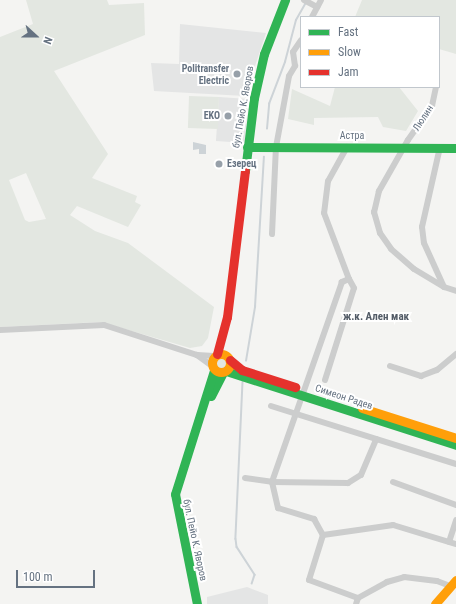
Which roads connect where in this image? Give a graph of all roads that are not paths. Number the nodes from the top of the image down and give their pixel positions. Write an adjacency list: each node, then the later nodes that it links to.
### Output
1 (285, 0): 8 (street, бул. Пейо К. Яворов)
2 (304, 0): 4 (street)
3 (321, 0): 4 (street)
4 (314, 6): 5 (street)
5 (312, 16)
6 (300, 42): 9 (street)
7 (436, 88): 11 (street, Люлин)
8 (247, 147): 9 (street, Астра); 18 (street, бул. Пейо К. Яворов)
9 (276, 147): 10 (street, Астра); 14 (street)
10 (347, 147): 11 (street, Астра); 15 (street)
11 (406, 147): 12 (street, Астра); 16 (street, Люлин)
12 (440, 147): 13 (street, Астра); 16 (street)
13 (456, 148)
14 (272, 234)
15 (349, 279): 24 (street); 25 (street)
16 (444, 287): 17 (street, Люлин)
17 (456, 291)
18 (227, 317): 21 (street, бул. Пейо К. Яворов); 22 (street, бул. Пейо К. Яворов)
19 (0, 330): 22 (street)
20 (456, 354): 23 (street)
21 (229, 359): 22 (street); 22 (street, Симеон Радев); 25 (street, Симеон Радев)
22 (218, 365): 25 (street, Симеон Радев); 42 (street, бул. Пейо К. Яворов)
23 (390, 366)
24 (325, 380)
25 (303, 392): 27 (street); 28 (street, Симеон Радев); 30 (street, Симеон Радев)
26 (271, 406): 27 (street)
27 (296, 414): 29 (street); 33 (street)
28 (456, 438)
29 (376, 439): 31 (street); 33 (street)
30 (456, 445)
31 (456, 464)
32 (245, 478): 33 (street)
33 (272, 482): 37 (street)
34 (393, 482): 35 (street)
35 (456, 505)
36 (456, 520): 38 (street)
37 (323, 535): 38 (street); 41 (street)
38 (449, 542): 39 (street)
39 (456, 544)
40 (453, 583): 41 (street); 43 (street)
41 (357, 601)
42 (197, 604)
43 (435, 604)

